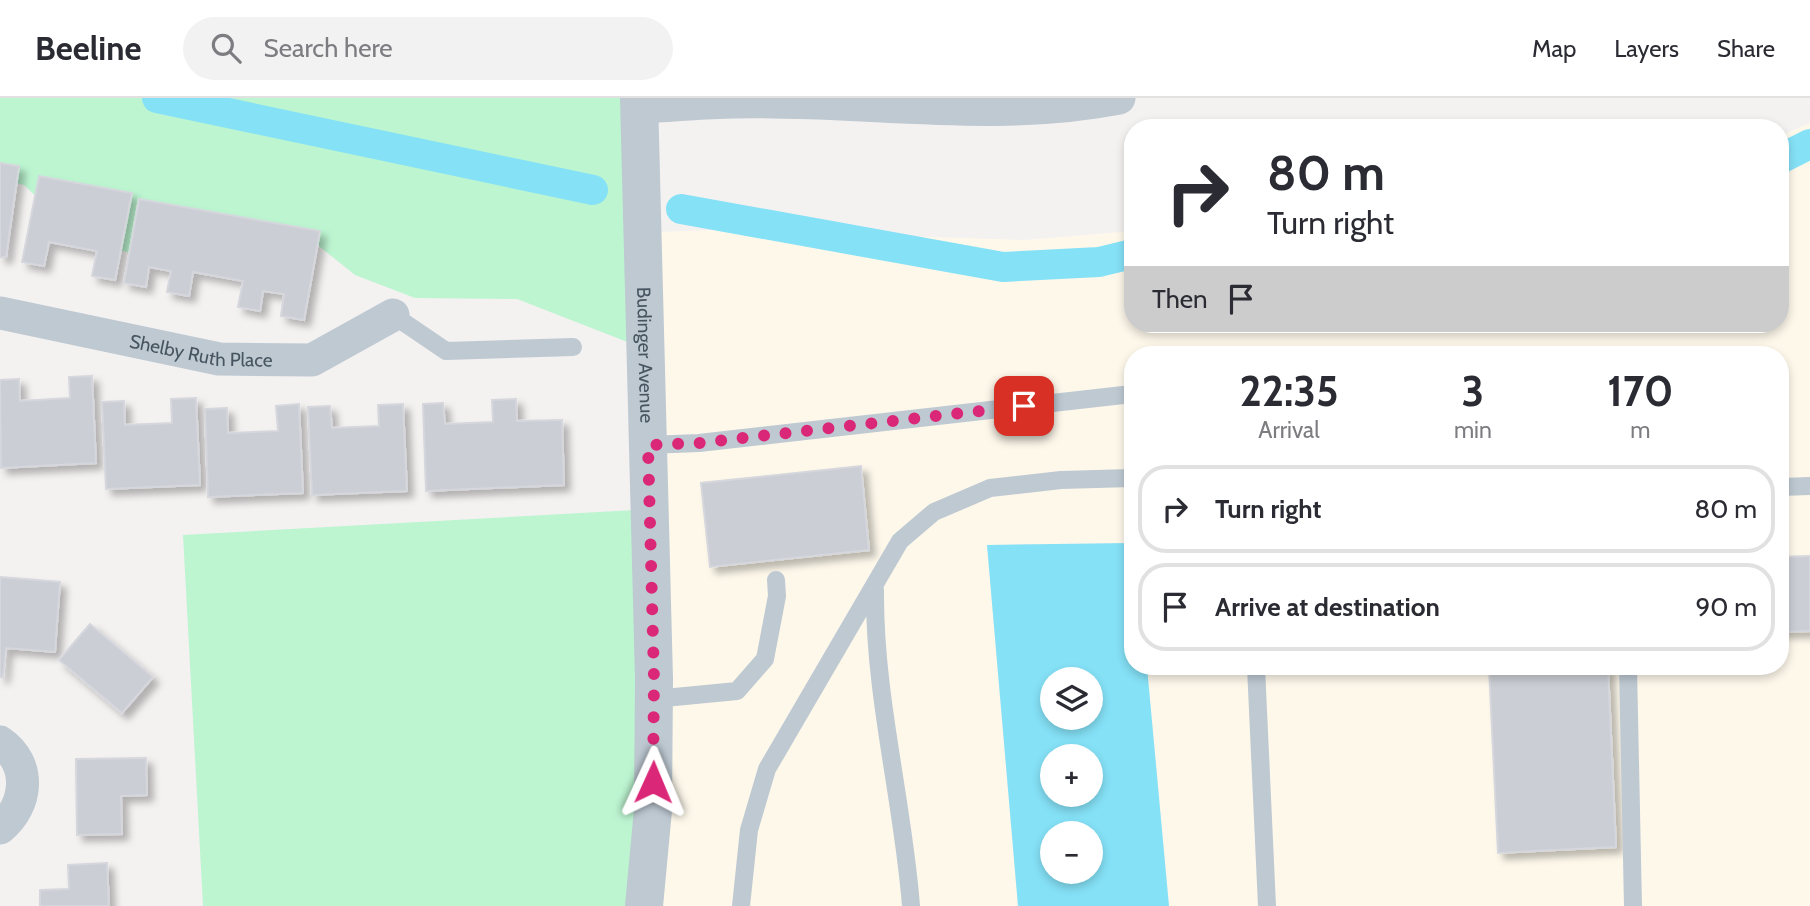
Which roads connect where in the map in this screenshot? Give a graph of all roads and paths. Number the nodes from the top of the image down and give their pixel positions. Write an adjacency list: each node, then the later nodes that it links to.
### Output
1 (1119, 98): 3 (street)
2 (639, 103): 3 (street); 8 (street, Budinger Avenue)
3 (994, 104)
4 (0, 313): 5 (street, Shelby Ruth Place)
5 (393, 315): 6 (lane)
6 (573, 347)
7 (1124, 395): 8 (lane)
8 (648, 445): 16 (street, Budinger Avenue)
9 (1124, 478): 13 (lane)
10 (1810, 486): 11 (lane)
11 (1789, 487)
12 (776, 580): 16 (lane)
13 (875, 586): 20 (lane); 21 (lane)
14 (1256, 675): 22 (lane)
15 (1628, 675): 23 (lane)
16 (654, 699): 19 (street, Budinger Avenue)
17 (0, 742): 18 (street)
18 (0, 828)
19 (644, 906)
20 (741, 906)
21 (911, 906)
22 (1267, 906)
23 (1633, 906)

